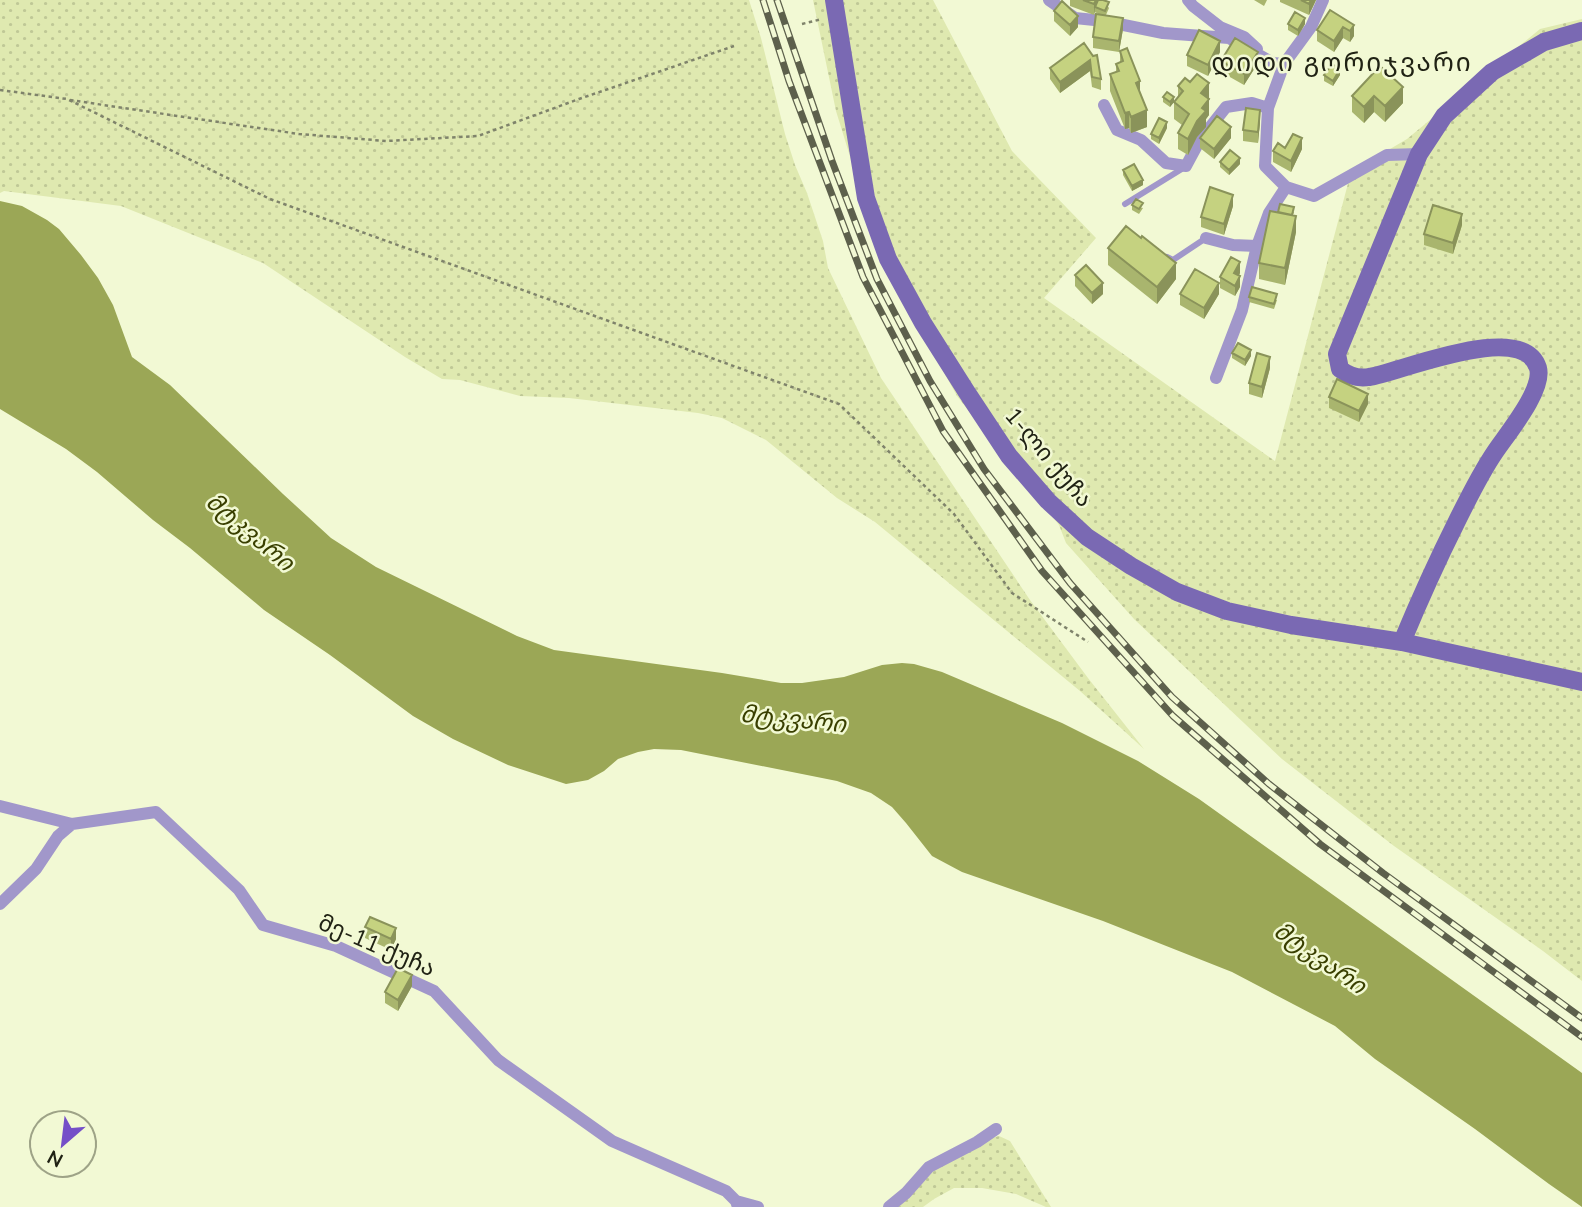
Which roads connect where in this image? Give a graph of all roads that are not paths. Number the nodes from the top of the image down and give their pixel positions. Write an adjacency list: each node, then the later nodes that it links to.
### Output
1 (834, 0): 17 (main road, 1-ლი ქუჩა)
2 (1049, 0): 6 (street)
3 (1188, 0): 6 (street)
4 (1323, 0): 6 (street)
5 (1582, 32): 9 (main road)
6 (1279, 63): 8 (street)
7 (1104, 105): 10 (street)
8 (1268, 108): 10 (street); 11 (street)
9 (1419, 154): 11 (street); 17 (main road)
10 (1186, 166): 12 (lane)
11 (1286, 187): 14 (street)
12 (1125, 204)
13 (1206, 237): 14 (street); 15 (lane)
14 (1257, 246): 16 (street)
15 (1162, 254)
16 (1216, 378)
17 (1402, 642): 18 (main road, 1-ლი ქუჩა)
18 (1582, 682)
19 (0, 807): 20 (street, მე-11 ქუჩა)
20 (72, 824): 21 (street); 23 (street, მე-11 ქუჩა)
21 (0, 904)
22 (996, 1129): 25 (street)
23 (737, 1204): 24 (street)
24 (758, 1207)
25 (889, 1207)

